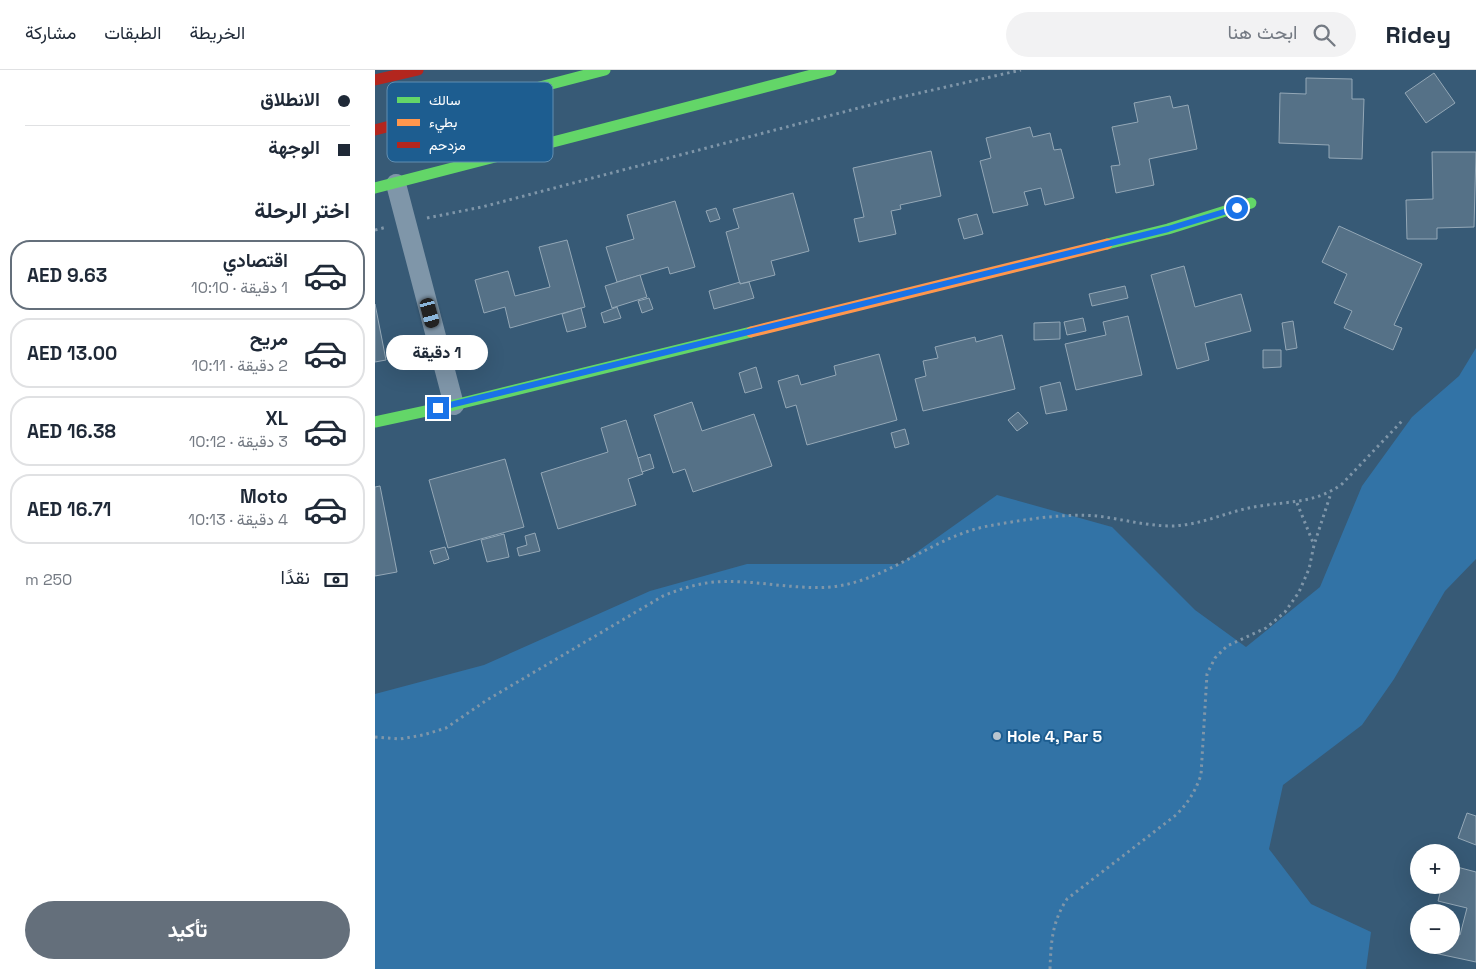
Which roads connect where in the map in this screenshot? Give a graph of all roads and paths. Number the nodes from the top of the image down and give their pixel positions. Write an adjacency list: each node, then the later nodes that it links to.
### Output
1 (418, 70): 5 (street)
2 (605, 70): 6 (street)
3 (831, 70): 7 (street)
4 (1021, 70): 12 (path)
5 (375, 80)
6 (553, 84)
7 (553, 143)
8 (480, 162): 9 (street)
9 (396, 184): 10 (street); 12 (street)
10 (375, 188)
11 (1251, 203): 14 (street)
12 (406, 222): 13 (path); 14 (street)
13 (375, 230)
14 (454, 404): 16 (street)
15 (1402, 421): 17 (path)
16 (375, 422)
17 (1331, 492): 18 (path); 19 (path)
18 (1297, 503): 19 (path); 20 (path)
19 (1314, 546): 21 (path)
20 (375, 737)
21 (1050, 969)

